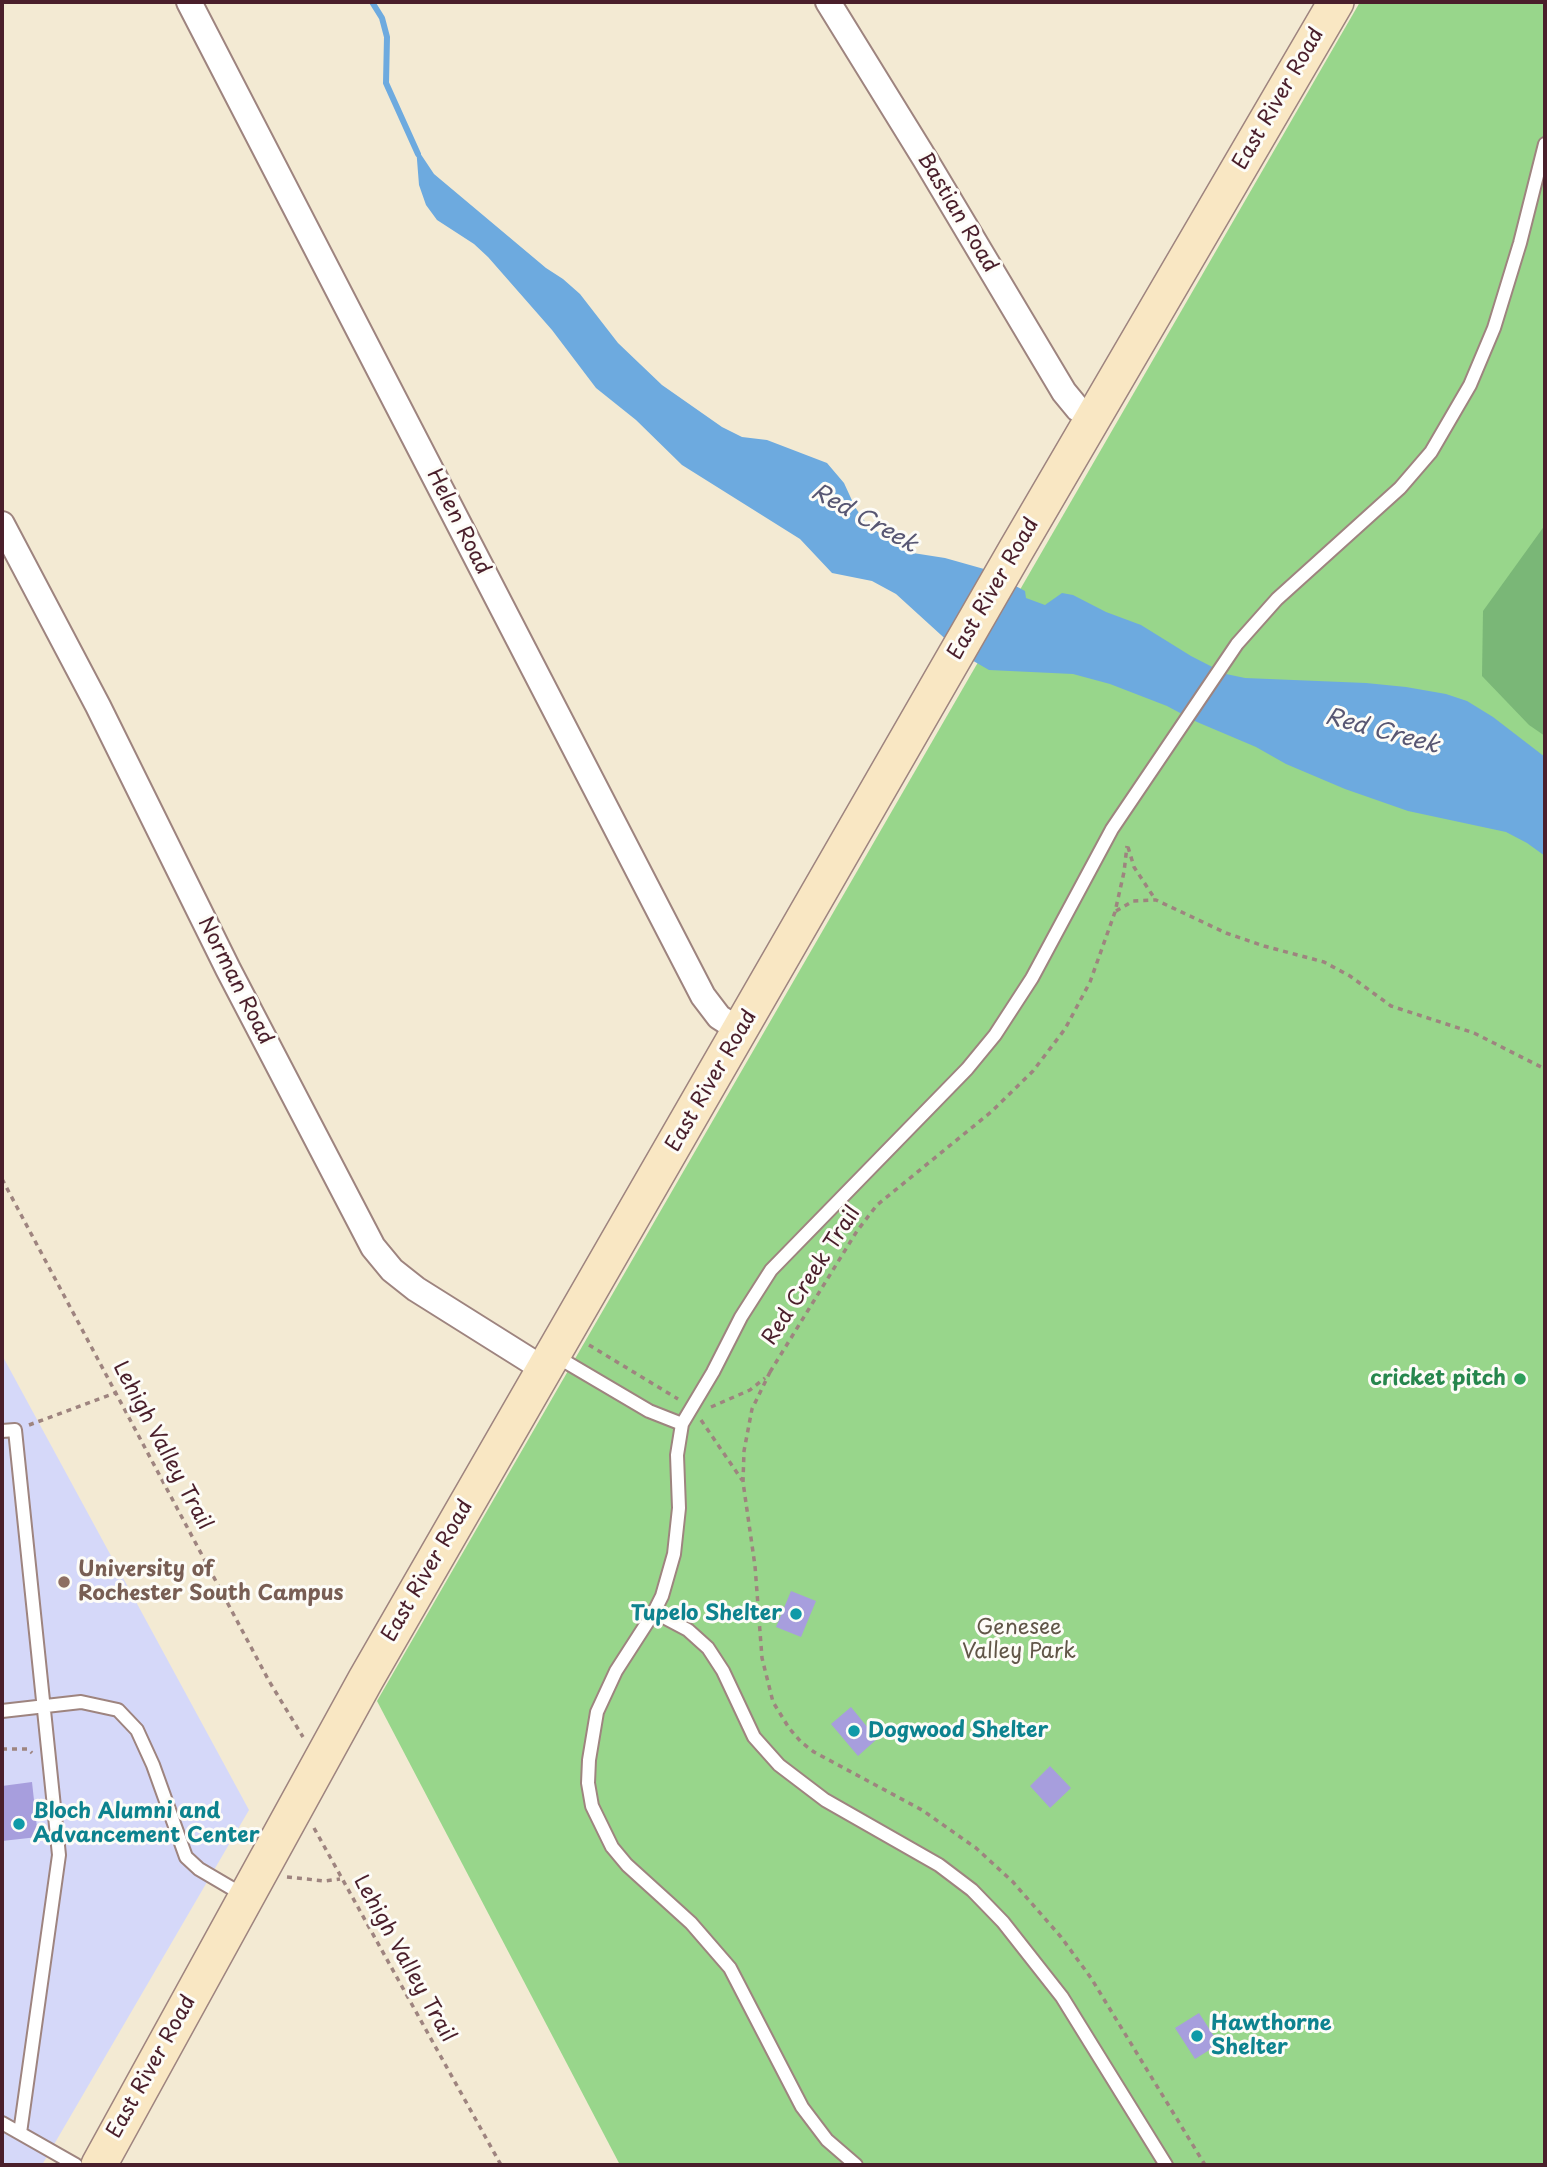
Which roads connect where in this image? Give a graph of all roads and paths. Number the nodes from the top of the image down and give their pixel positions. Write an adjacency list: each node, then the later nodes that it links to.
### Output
1 (189, 2): 11 (street, Helen Road)
2 (828, 2): 5 (street, Bastian Road)
3 (1336, 2): 5 (street, East River Road)
4 (1545, 144): 7 (lane)
5 (1093, 419): 11 (street, East River Road)
6 (2, 524): 15 (street, Norman Road)
7 (1112, 829): 8 (path); 18 (lane)
8 (1127, 846): 9 (path); 10 (path, Red Creek Trail)
9 (1156, 900): 10 (path); 12 (path)
10 (1115, 912): 16 (path, Red Creek Trail)
11 (741, 1031): 15 (street, East River Road)
12 (1545, 1069)
13 (2, 1179): 17 (path, Lehigh Valley Trail)
14 (587, 1344): 18 (path)
15 (550, 1363): 19 (lane); 25 (street, East River Road)
16 (770, 1372): 18 (path, Red Creek Trail); 21 (path)
17 (115, 1393): 20 (path); 25 (path, Lehigh Valley Trail)
18 (691, 1407): 19 (lane); 21 (path)
19 (682, 1424): 22 (lane)
20 (8, 1430): 23 (lane)
21 (743, 1482): 36 (path)
22 (654, 1612): 34 (lane); 35 (lane)
23 (45, 1707): 24 (lane); 28 (lane); 30 (lane)
24 (2, 1711)
25 (319, 1762): 28 (street, East River Road)
26 (312, 1824): 27 (path, Lehigh Valley Trail)
27 (340, 1879): 28 (path); 33 (path, Lehigh Valley Trail)
28 (251, 1885): 32 (street, East River Road)
29 (2, 2123): 30 (lane)
30 (20, 2133): 31 (lane)
31 (76, 2165)
32 (99, 2165)
33 (501, 2165)
34 (856, 2165)
35 (1166, 2165)
36 (1205, 2165)

